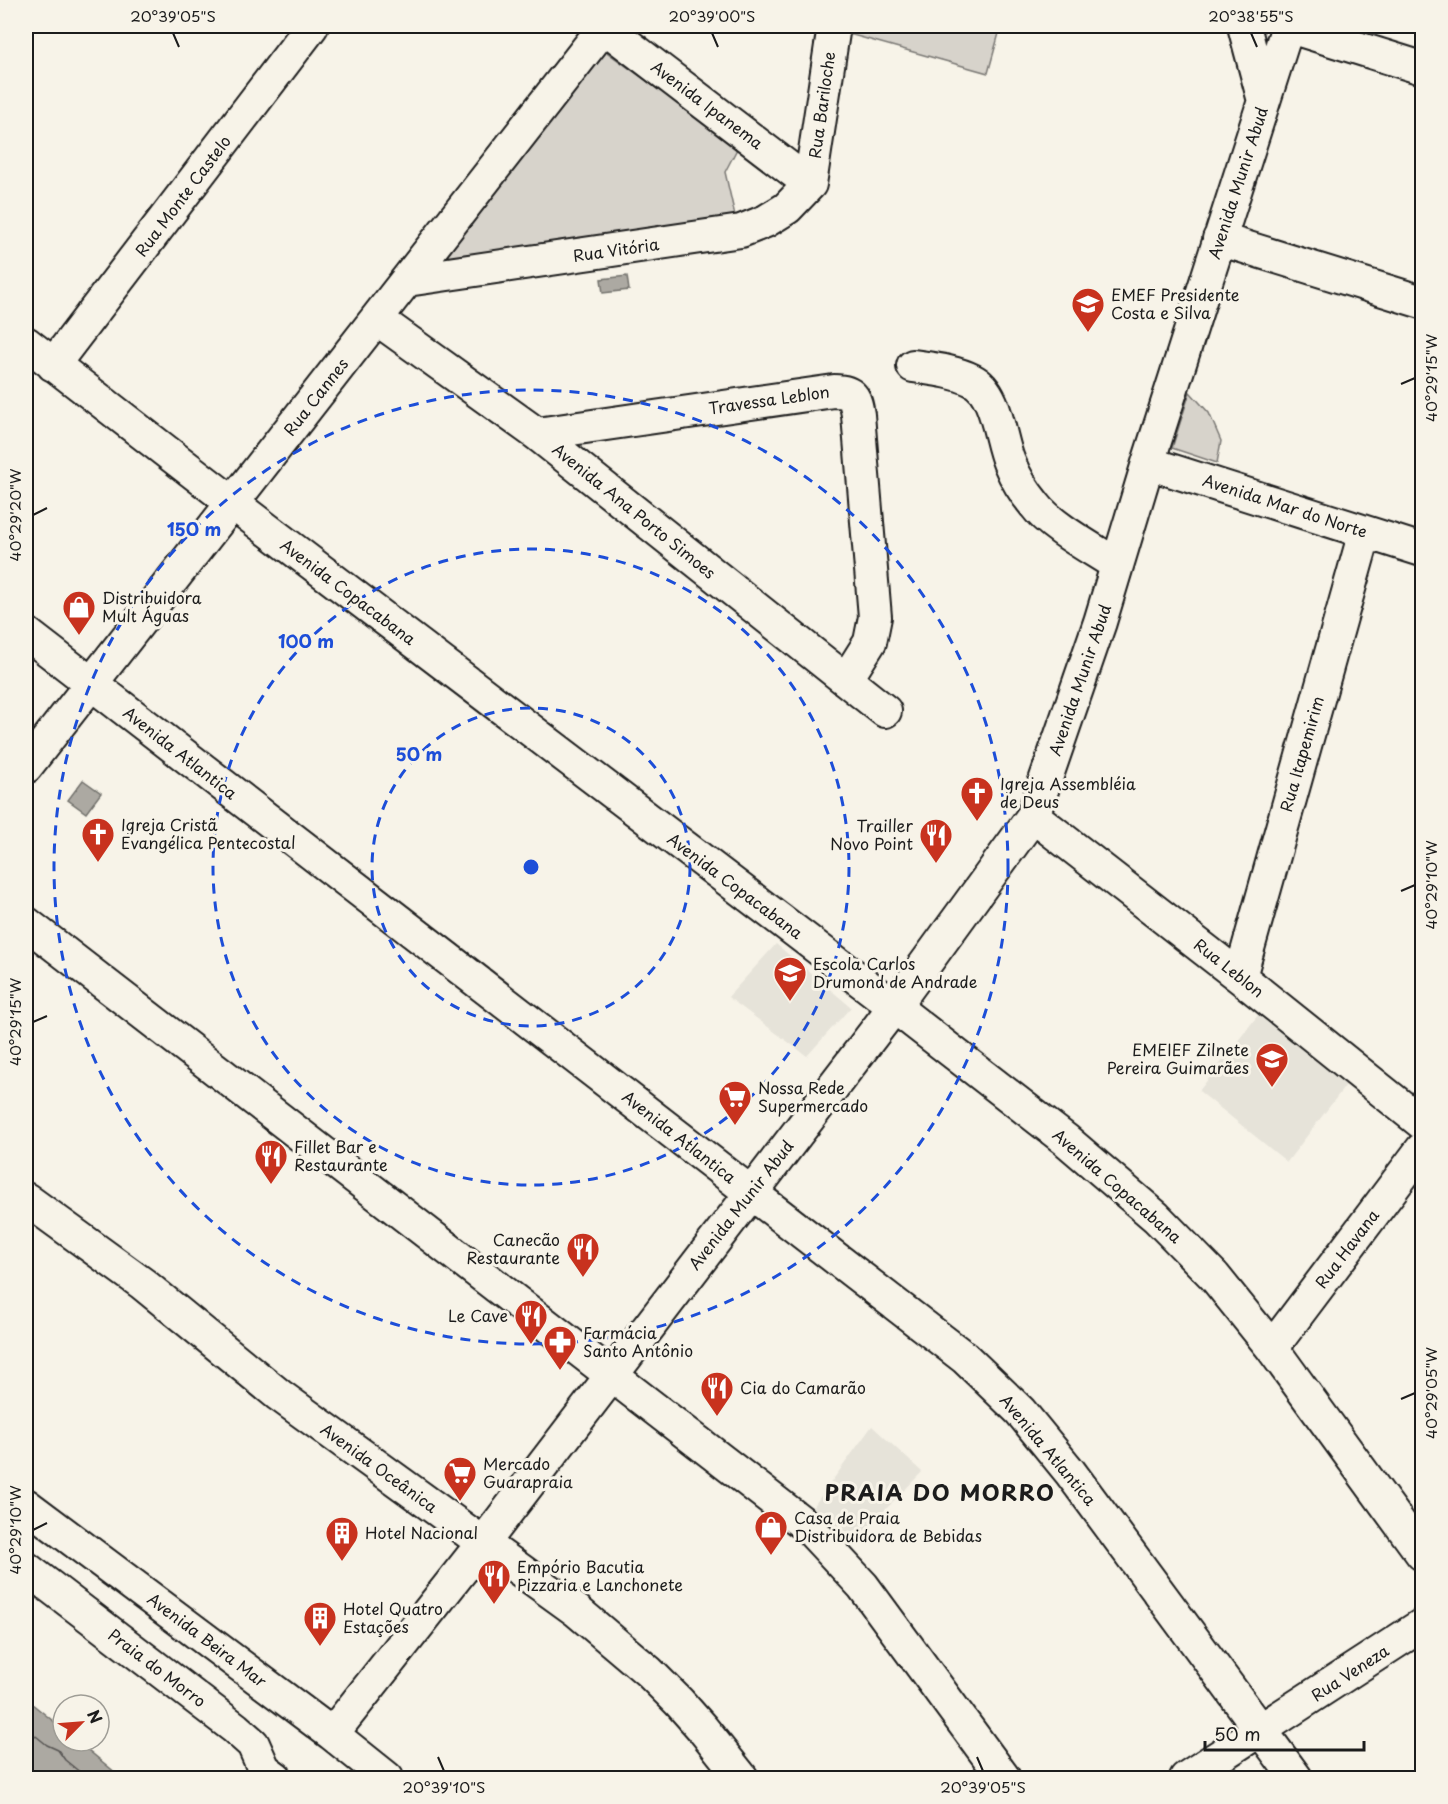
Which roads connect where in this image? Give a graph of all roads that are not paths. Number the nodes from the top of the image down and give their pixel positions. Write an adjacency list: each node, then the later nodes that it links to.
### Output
1 (312, 26): 14 (street, Rua Monte Castelo)
2 (604, 26): 8 (street, Avenida Ipanema); 10 (street, Rua Cannes)
3 (834, 26): 8 (street, Rua Bariloche)
4 (1244, 26): 7 (street)
5 (1288, 26): 6 (street); 7 (street, Avenida Munir Abud)
6 (1422, 68)
7 (1264, 101): 9 (street, Avenida Munir Abud)
8 (810, 184): 10 (street, Rua Vitória)
9 (1219, 239): 11 (street); 17 (street, Avenida Munir Abud)
10 (407, 280): 12 (street, Rua Cannes)
11 (1422, 302)
12 (376, 319): 16 (street, Avenida Ana Porto Simoes); 18 (street, Rua Cannes)
13 (26, 343): 14 (street, Avenida Copacabana)
14 (53, 365): 18 (street, Avenida Copacabana)
15 (913, 366): 21 (street)
16 (537, 434): 23 (street, Avenida Ana Porto Simoes); 23 (street, Travessa Leblon)
17 (1148, 463): 19 (street, Avenida Mar do Norte); 21 (street, Avenida Munir Abud)
18 (232, 503): 24 (street, Rua Cannes); 30 (street, Avenida Copacabana)
19 (1365, 532): 20 (street, Avenida Mar do Norte); 29 (street, Rua Itapemirim)
20 (1422, 550)
21 (1117, 565): 27 (street, Avenida Munir Abud)
22 (26, 633): 24 (street, Avenida Atlantica)
23 (846, 680): 25 (street, Avenida Ana Porto Simoes)
24 (91, 684): 26 (street, Rua Cannes); 33 (street, Avenida Atlantica)
25 (885, 711)
26 (26, 767)
27 (1033, 816): 29 (street, Rua Leblon); 30 (street, Avenida Munir Abud)
28 (26, 923): 36 (street)
29 (1240, 977): 31 (street, Rua Leblon)
30 (894, 1007): 33 (street, Avenida Munir Abud); 35 (street, Avenida Copacabana)
31 (1422, 1123)
32 (1422, 1149): 35 (street, Rua Havana)
33 (751, 1192): 36 (street, Avenida Munir Abud); 42 (street, Avenida Atlantica)
34 (26, 1198): 38 (street, Avenida Oceânica)
35 (1272, 1348): 39 (street, Avenida Copacabana)
36 (610, 1375): 38 (street, Avenida Munir Abud); 47 (street)
37 (26, 1505): 43 (street, Avenida Beira Mar)
38 (482, 1542): 43 (street, Avenida Munir Abud); 46 (street, Avenida Oceânica)
39 (1422, 1554)
40 (26, 1568): 44 (street, Praia do Morro)
41 (1422, 1625): 42 (street, Rua Veneza)
42 (1261, 1730): 48 (street, Rua Veneza); 49 (street, Avenida Atlantica)
43 (332, 1734): 45 (street, Avenida Beira Mar)
44 (276, 1779)
45 (387, 1779)
46 (742, 1779)
47 (1004, 1779)
48 (1186, 1779)
49 (1296, 1779)

